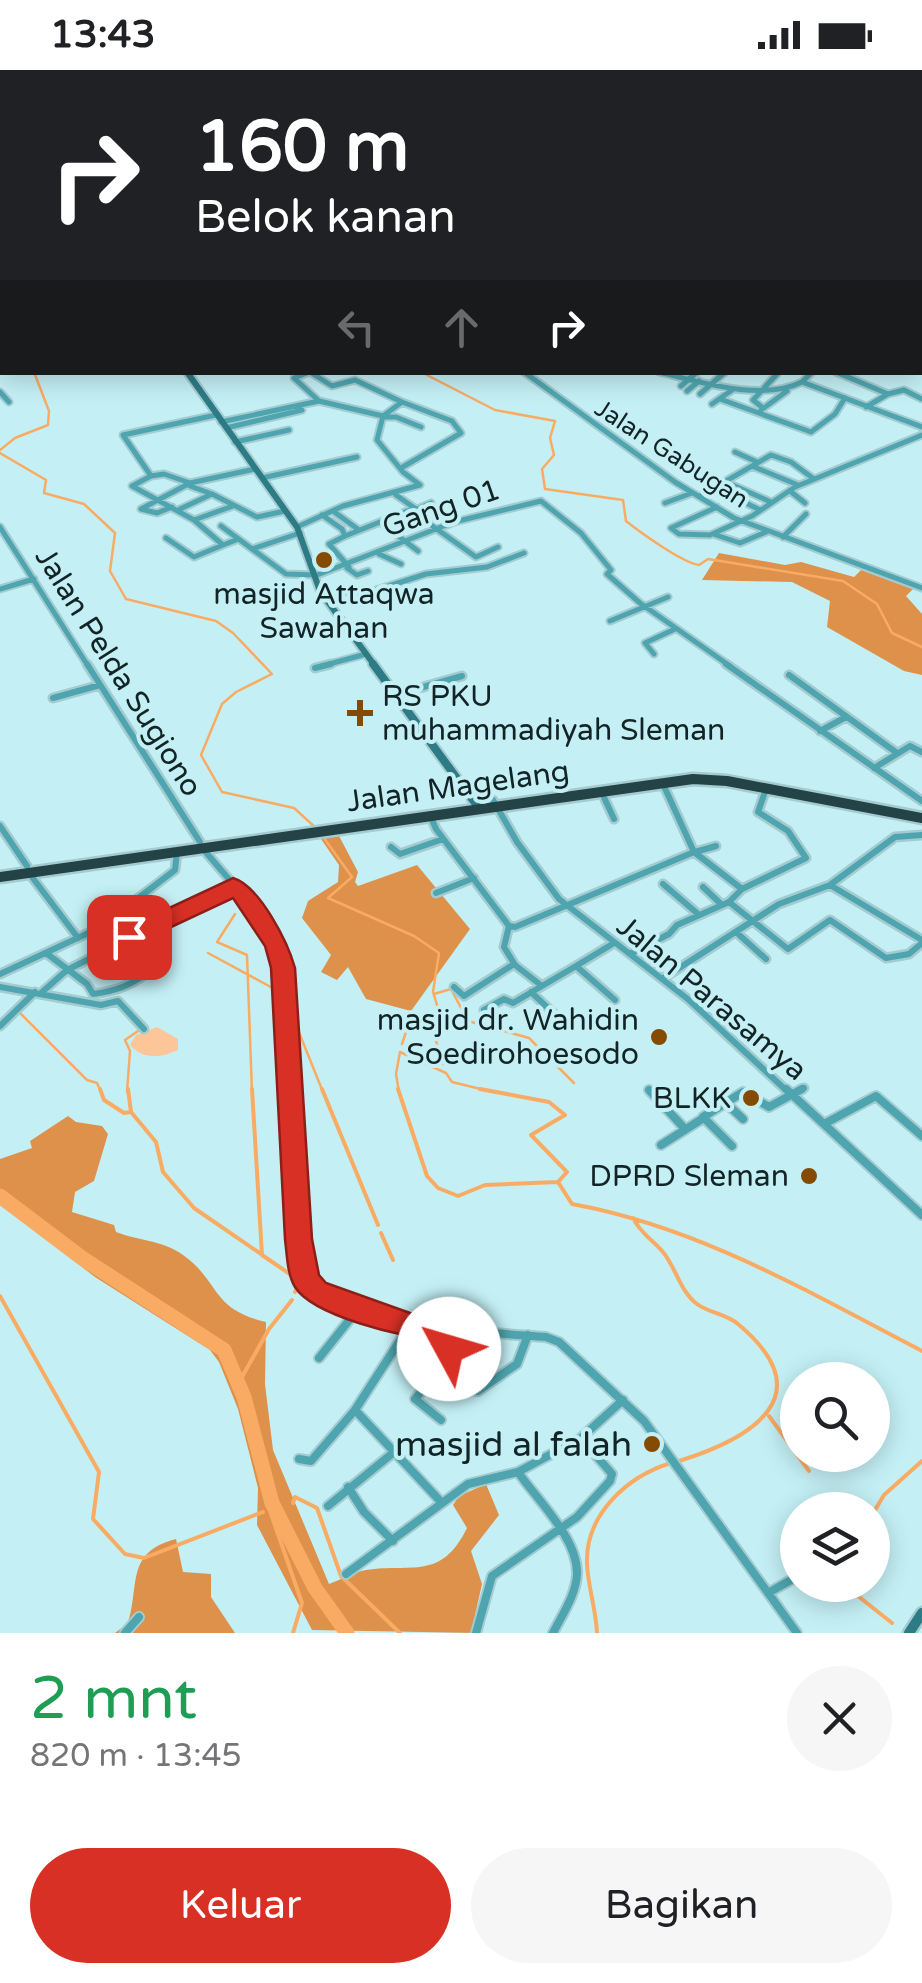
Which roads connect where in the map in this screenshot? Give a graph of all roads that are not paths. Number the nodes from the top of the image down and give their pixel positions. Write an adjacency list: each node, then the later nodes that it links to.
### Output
1 (189, 375): 33 (main road)
2 (292, 375): 25 (street)
3 (315, 375): 10 (street)
4 (528, 375): 53 (street, Jalan Gabugan)
5 (694, 375): 11 (street); 14 (street)
6 (723, 375): 13 (street)
7 (776, 375): 19 (street)
8 (809, 375): 12 (street)
9 (843, 375): 21 (street)
10 (355, 376): 27 (street)
11 (699, 381): 13 (street); 17 (street)
12 (802, 382): 16 (street); 22 (street)
13 (712, 384): 15 (street); 20 (street)
14 (681, 386)
15 (733, 390): 19 (street); 23 (street)
16 (788, 390): 19 (street); 30 (street)
17 (687, 391)
18 (0, 392): 26 (street)
19 (761, 392): 30 (street)
20 (700, 394)
21 (888, 394): 24 (street); 29 (street)
22 (845, 398): 29 (street); 31 (street)
23 (720, 399): 28 (street); 31 (street)
24 (922, 399)
25 (319, 401): 32 (street); 33 (street)
26 (9, 402)
27 (402, 402): 32 (street); 43 (street)
28 (712, 404)
29 (866, 406): 35 (street)
30 (763, 408): 31 (street)
31 (755, 413)
32 (382, 417): 36 (street); 43 (street)
33 (220, 420): 33 (street); 34 (street); 38 (main road); 44 (street)
34 (157, 424)
35 (921, 426): 46 (street)
36 (421, 427)
37 (289, 430): 38 (street)
38 (235, 442): 42 (main road)
39 (735, 452): 41 (street)
40 (357, 457): 45 (street)
41 (755, 464): 46 (street); 47 (street); 49 (street)
42 (255, 468): 45 (main road); 48 (street)
43 (401, 468): 52 (street)
44 (151, 476): 48 (street); 55 (street)
45 (262, 478): 66 (main road)
46 (815, 479): 49 (street)
47 (726, 482): 53 (street); 58 (street)
48 (190, 484): 51 (street); 55 (street)
49 (800, 485): 50 (street)
50 (790, 491): 58 (street); 59 (street)
51 (212, 494): 60 (street); 62 (street)
52 (395, 494): 63 (street); 64 (street)
53 (697, 494): 56 (street); 61 (street, Jalan Gabugan)
54 (738, 499): 65 (street)
55 (157, 502): 62 (street); 62 (street)
56 (665, 502)
57 (430, 503): 64 (street)
58 (772, 503): 65 (street)
59 (805, 503)
60 (234, 505): 66 (street); 69 (street)
61 (717, 507): 70 (street, Jalan Gabugan); 78 (street)
62 (176, 508): 69 (street)
63 (332, 510): 68 (street); 76 (street)
64 (415, 510): 71 (street); 75 (street)
65 (761, 510): 70 (street)
66 (286, 511): 74 (main road)
67 (806, 514): 80 (street)
68 (322, 515): 74 (street); 79 (street)
69 (194, 520): 84 (street)
70 (742, 521): 77 (street, Jalan Gabugan); 78 (street)
71 (381, 524): 76 (street); 83 (street)
72 (220, 526): 82 (street)
73 (0, 527): 96 (street, Jalan Pelda Sugiono)
74 (298, 530): 86 (street); 95 (main road)
75 (436, 530): 83 (street, Gang 01); 90 (street); 101 (street, Gang 01)
76 (360, 531): 79 (street)
77 (767, 531): 78 (street); 80 (street, Jalan Gabugan)
78 (713, 534)
79 (345, 536): 92 (street)
80 (784, 537): 97 (street, Jalan Gabugan)
81 (166, 538): 84 (street)
82 (237, 540): 84 (street); 86 (street)
83 (403, 541): 87 (street); 88 (street, Gang 01)
84 (223, 545)
85 (498, 547): 90 (street)
86 (252, 549): 95 (street)
87 (418, 550)
88 (378, 553): 91 (street); 92 (street, Gang 01)
89 (524, 553): 93 (street)
90 (476, 556): 93 (street)
91 (400, 564)
92 (348, 567): 94 (street); 95 (street, Gang 01)
93 (481, 567): 99 (street)
94 (368, 571)
95 (313, 574): 99 (main road)
96 (34, 579): 98 (street); 109 (street, Jalan Pelda Sugiono)
97 (922, 588)
98 (0, 589)
99 (320, 591): 104 (main road)
100 (668, 597): 101 (street)
101 (646, 607): 102 (street); 103 (street)
102 (610, 621)
103 (676, 628): 105 (street); 113 (street)
104 (366, 654): 106 (street); 110 (main road)
105 (654, 654)
106 (315, 668)
107 (789, 675): 112 (street)
108 (462, 676): 110 (street)
109 (100, 685): 111 (street); 129 (street, Jalan Pelda Sugiono)
110 (395, 695): 122 (main road)
111 (53, 698)
112 (846, 717): 113 (street); 115 (street)
113 (820, 731): 116 (street)
114 (922, 752): 115 (street)
115 (897, 753): 116 (street)
116 (874, 768): 120 (street)
117 (662, 782): 118 (highway, Jalan Magelang); 119 (highway, Jalan Magelang); 133 (street)
118 (766, 788): 124 (highway, Jalan Magelang); 141 (street)
119 (601, 792): 121 (highway, Jalan Magelang); 125 (street)
120 (922, 801)
121 (495, 803): 122 (highway, Jalan Magelang); 124 (highway, Jalan Magelang); 144 (street, Jalan Parasamya)
122 (477, 805): 123 (highway, Jalan Magelang); 129 (highway, Jalan Magelang)
123 (430, 815): 127 (street); 129 (highway, Jalan Magelang)
124 (922, 816)
125 (614, 819)
126 (0, 826): 134 (street)
127 (443, 839): 131 (street); 136 (street)
128 (920, 839): 138 (street)
129 (201, 845): 132 (highway, Jalan Magelang); 134 (highway, Jalan Magelang); 139 (street, Jalan Pelda Sugiono)
130 (716, 846): 133 (street)
131 (391, 848)
132 (178, 852): 134 (highway, Jalan Magelang); 145 (street)
133 (694, 852): 141 (street); 144 (street)
134 (27, 869): 135 (highway, Jalan Magelang); 151 (street)
135 (0, 874)
136 (474, 878): 142 (street); 148 (street)
137 (663, 884): 146 (street)
138 (830, 885): 147 (street); 153 (street)
139 (233, 886): 149 (street); 185 (street, Jalan Pelda Sugiono)
140 (703, 887): 143 (street)
141 (742, 890): 143 (street)
142 (436, 893)
143 (725, 903): 146 (street); 147 (street)
144 (566, 906): 148 (street); 154 (street, Jalan Parasamya)
145 (119, 914): 149 (street); 151 (street)
146 (698, 914): 156 (street)
147 (753, 922): 150 (street); 153 (street)
148 (510, 926): 158 (street)
149 (144, 929): 152 (street)
150 (736, 932): 157 (street); 162 (street)
151 (78, 938): 155 (street)
152 (124, 940): 161 (street); 161 (street)
153 (922, 941)
154 (614, 943): 156 (street, Jalan Parasamya); 159 (street)
155 (45, 952): 160 (street); 161 (street)
156 (630, 954): 162 (street, Jalan Parasamya)
157 (766, 959)
158 (514, 964): 163 (street); 165 (street)
159 (576, 966): 163 (street); 168 (street)
160 (2, 970)
161 (68, 970): 167 (street)
162 (662, 978): 175 (street, Jalan Parasamya)
163 (542, 986): 166 (street)
164 (0, 987): 167 (street)
165 (454, 987)
166 (531, 992): 169 (street); 170 (street)
167 (38, 993): 171 (street); 172 (street)
168 (615, 1000)
169 (484, 1010)
170 (566, 1025)
171 (0, 1026)
172 (144, 1029)
173 (804, 1088): 175 (street)
174 (649, 1090): 180 (street)
175 (792, 1095): 176 (street); 179 (street, Jalan Parasamya)
176 (726, 1103): 177 (street); 178 (street)
177 (702, 1119): 180 (street); 183 (street)
178 (743, 1119)
179 (824, 1124): 181 (street); 184 (street, Jalan Parasamya)
180 (685, 1129): 182 (street)
181 (922, 1136)
182 (661, 1144)
183 (732, 1146)
184 (922, 1214)
185 (358, 1310): 186 (street, Jalan Pelda Sugiono); 189 (street)
186 (410, 1326): 187 (street, Jalan Pelda Sugiono); 192 (street)
187 (451, 1329): 188 (street, Jalan Pelda Sugiono); 190 (street)
188 (528, 1335): 190 (street); 191 (street, Jalan Pelda Sugiono)
189 (319, 1358)
190 (438, 1372): 193 (street)
191 (624, 1400): 194 (street); 205 (street, Jalan Pelda Sugiono)
192 (355, 1410): 195 (street); 196 (street)
193 (441, 1420)
194 (581, 1438): 197 (street); 201 (street)
195 (394, 1452): 198 (street); 199 (street)
196 (299, 1459)
197 (518, 1472): 199 (street); 201 (street)
198 (348, 1487): 200 (street); 202 (street)
199 (442, 1503): 202 (street)
200 (328, 1506)
201 (555, 1529): 208 (street); 210 (street)
202 (393, 1542): 203 (street)
203 (346, 1574)
204 (780, 1586): 205 (street)
205 (768, 1593): 211 (street, Jalan Pelda Sugiono)
206 (922, 1613): 212 (main road)
207 (139, 1617): 209 (street)
208 (553, 1632)
209 (125, 1633)
210 (476, 1633)
211 (797, 1633)
212 (909, 1633)

